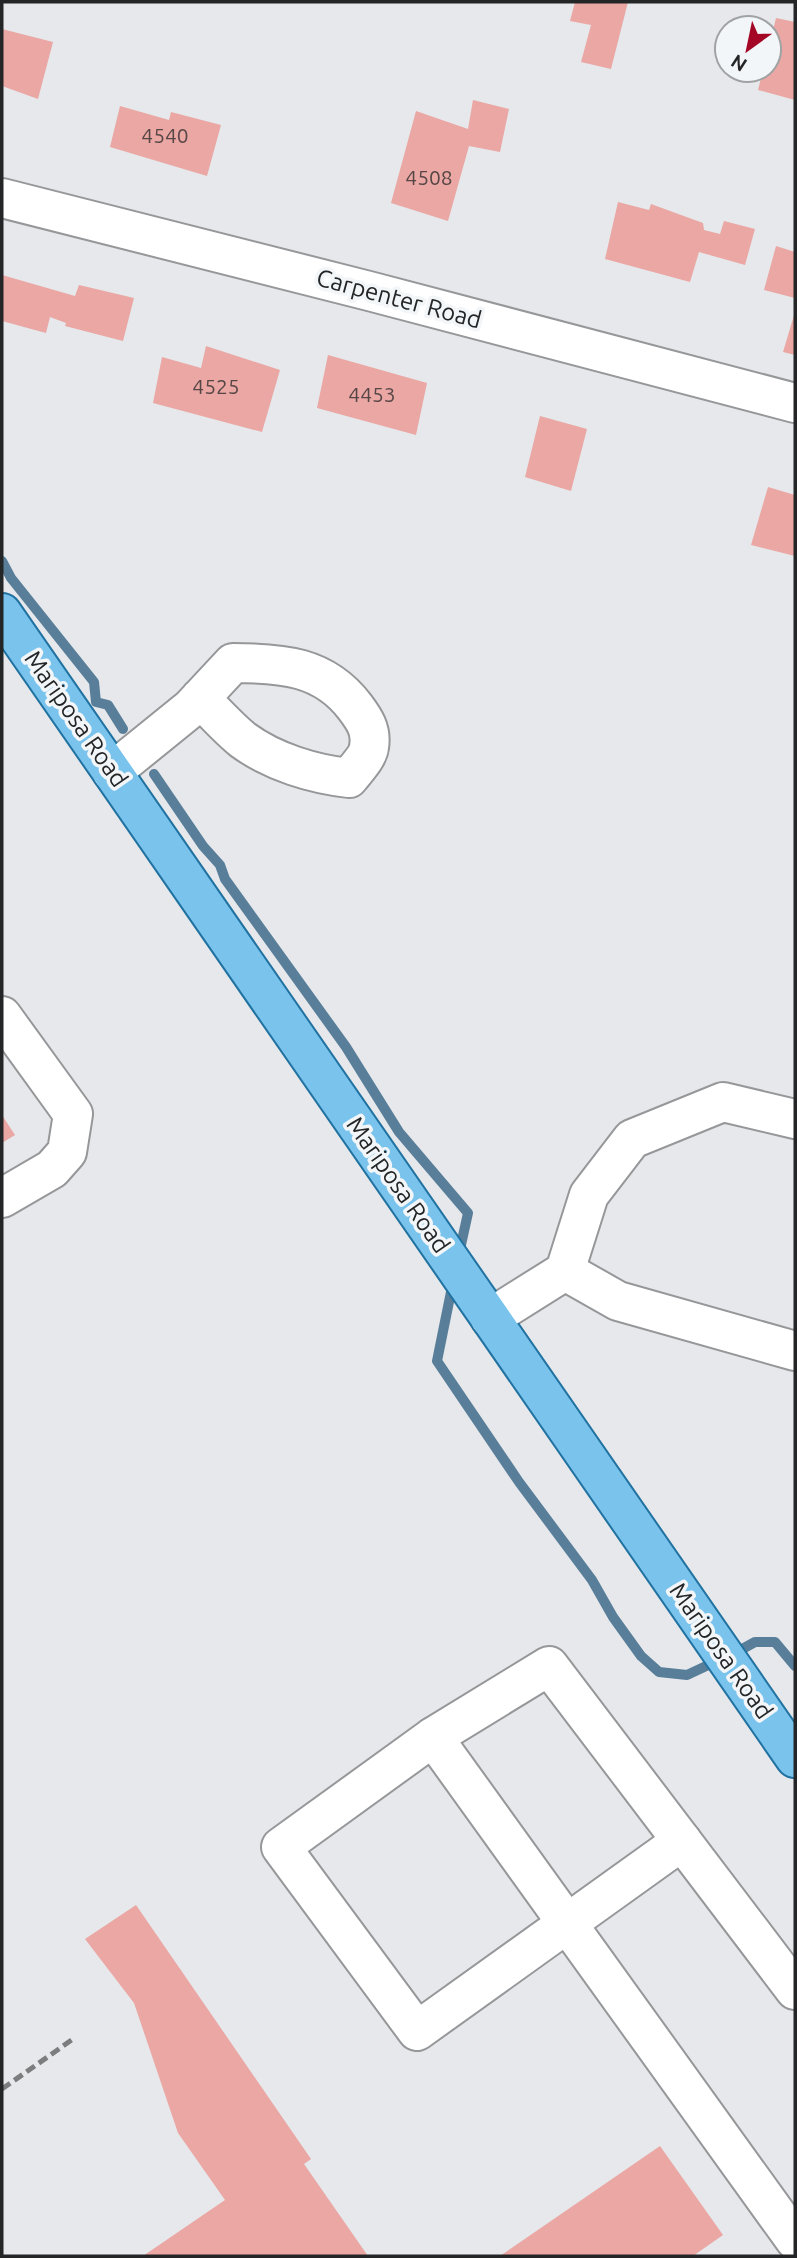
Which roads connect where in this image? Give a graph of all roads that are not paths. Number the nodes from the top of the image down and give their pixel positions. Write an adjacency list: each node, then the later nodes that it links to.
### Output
1 (2, 198): 2 (street, Carpenter Road)
2 (795, 403)
3 (2, 612): 5 (main road, Mariposa Road)
4 (200, 698): 5 (street)
5 (112, 772): 10 (main road, Mariposa Road)
6 (2, 1016): 8 (street)
7 (795, 1119): 9 (street)
8 (2, 1198)
9 (565, 1271): 10 (street); 11 (street)
10 (481, 1305): 13 (main road, Mariposa Road)
11 (795, 1351)
12 (433, 1737): 14 (street); 15 (street); 15 (street)
13 (795, 1758)
14 (682, 1842): 15 (street); 16 (street)
15 (568, 1925): 17 (street)
16 (795, 1990)
17 (795, 2240)

